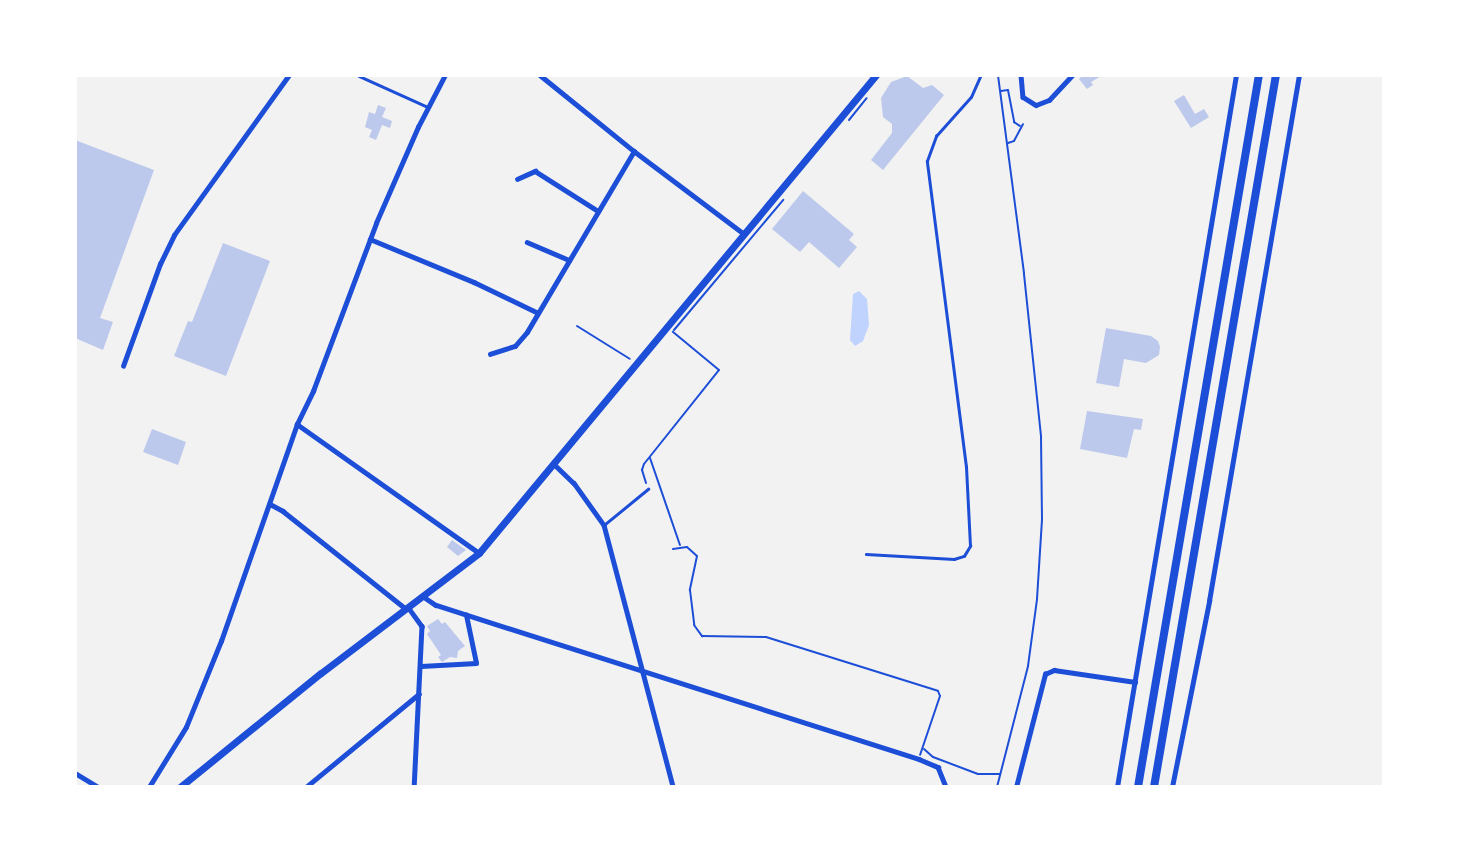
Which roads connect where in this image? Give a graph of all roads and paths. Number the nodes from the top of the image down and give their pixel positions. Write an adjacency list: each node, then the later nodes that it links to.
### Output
1 (289, 75): 28 (street)
2 (445, 75): 15 (street)
3 (540, 75): 17 (street)
4 (876, 75): 20 (main road)
5 (981, 75): 38 (lane)
6 (998, 75): 14 (path)
7 (1021, 75): 8 (street)
8 (1072, 75)
9 (1236, 75): 44 (street)
10 (1259, 75): 58 (highway)
11 (1276, 75): 59 (highway)
12 (1299, 75): 60 (street)
13 (359, 76): 15 (lane)
14 (1001, 91): 16 (path); 16 (path)
15 (428, 107): 21 (street)
16 (1007, 144): 47 (path)
17 (634, 151): 19 (street); 20 (street)
18 (517, 179): 19 (street)
19 (598, 211): 23 (street)
20 (748, 237): 30 (path); 31 (main road)
21 (370, 239): 24 (street); 29 (street)
22 (527, 242): 23 (street)
23 (569, 260): 24 (street)
24 (538, 313): 26 (street)
25 (577, 326): 27 (path)
26 (490, 354)
27 (631, 359)
28 (123, 366)
29 (297, 424): 33 (street); 37 (street)
30 (649, 456): 32 (path); 35 (path)
31 (554, 463): 34 (street); 37 (main road)
32 (648, 489): 34 (lane)
33 (270, 504): 40 (street); 49 (street)
34 (604, 525): 43 (street)
35 (680, 546): 36 (path); 47 (path)
36 (673, 549)
37 (479, 553): 39 (main road)
38 (866, 554)
39 (424, 597): 40 (main road); 41 (street)
40 (407, 608): 42 (street); 50 (main road)
41 (466, 614): 42 (street); 43 (street)
42 (421, 666): 45 (street)
43 (644, 671): 53 (street); 54 (street)
44 (1135, 682): 56 (street); 57 (street)
45 (419, 694): 51 (street); 52 (street)
46 (75, 773): 48 (street)
47 (1001, 774): 55 (path)
48 (98, 787)
49 (149, 787)
50 (180, 787)
51 (306, 787)
52 (414, 787)
53 (673, 787)
54 (946, 787)
55 (997, 787)
56 (1016, 787)
57 (1117, 787)
58 (1138, 787)
59 (1153, 787)
60 (1172, 787)

